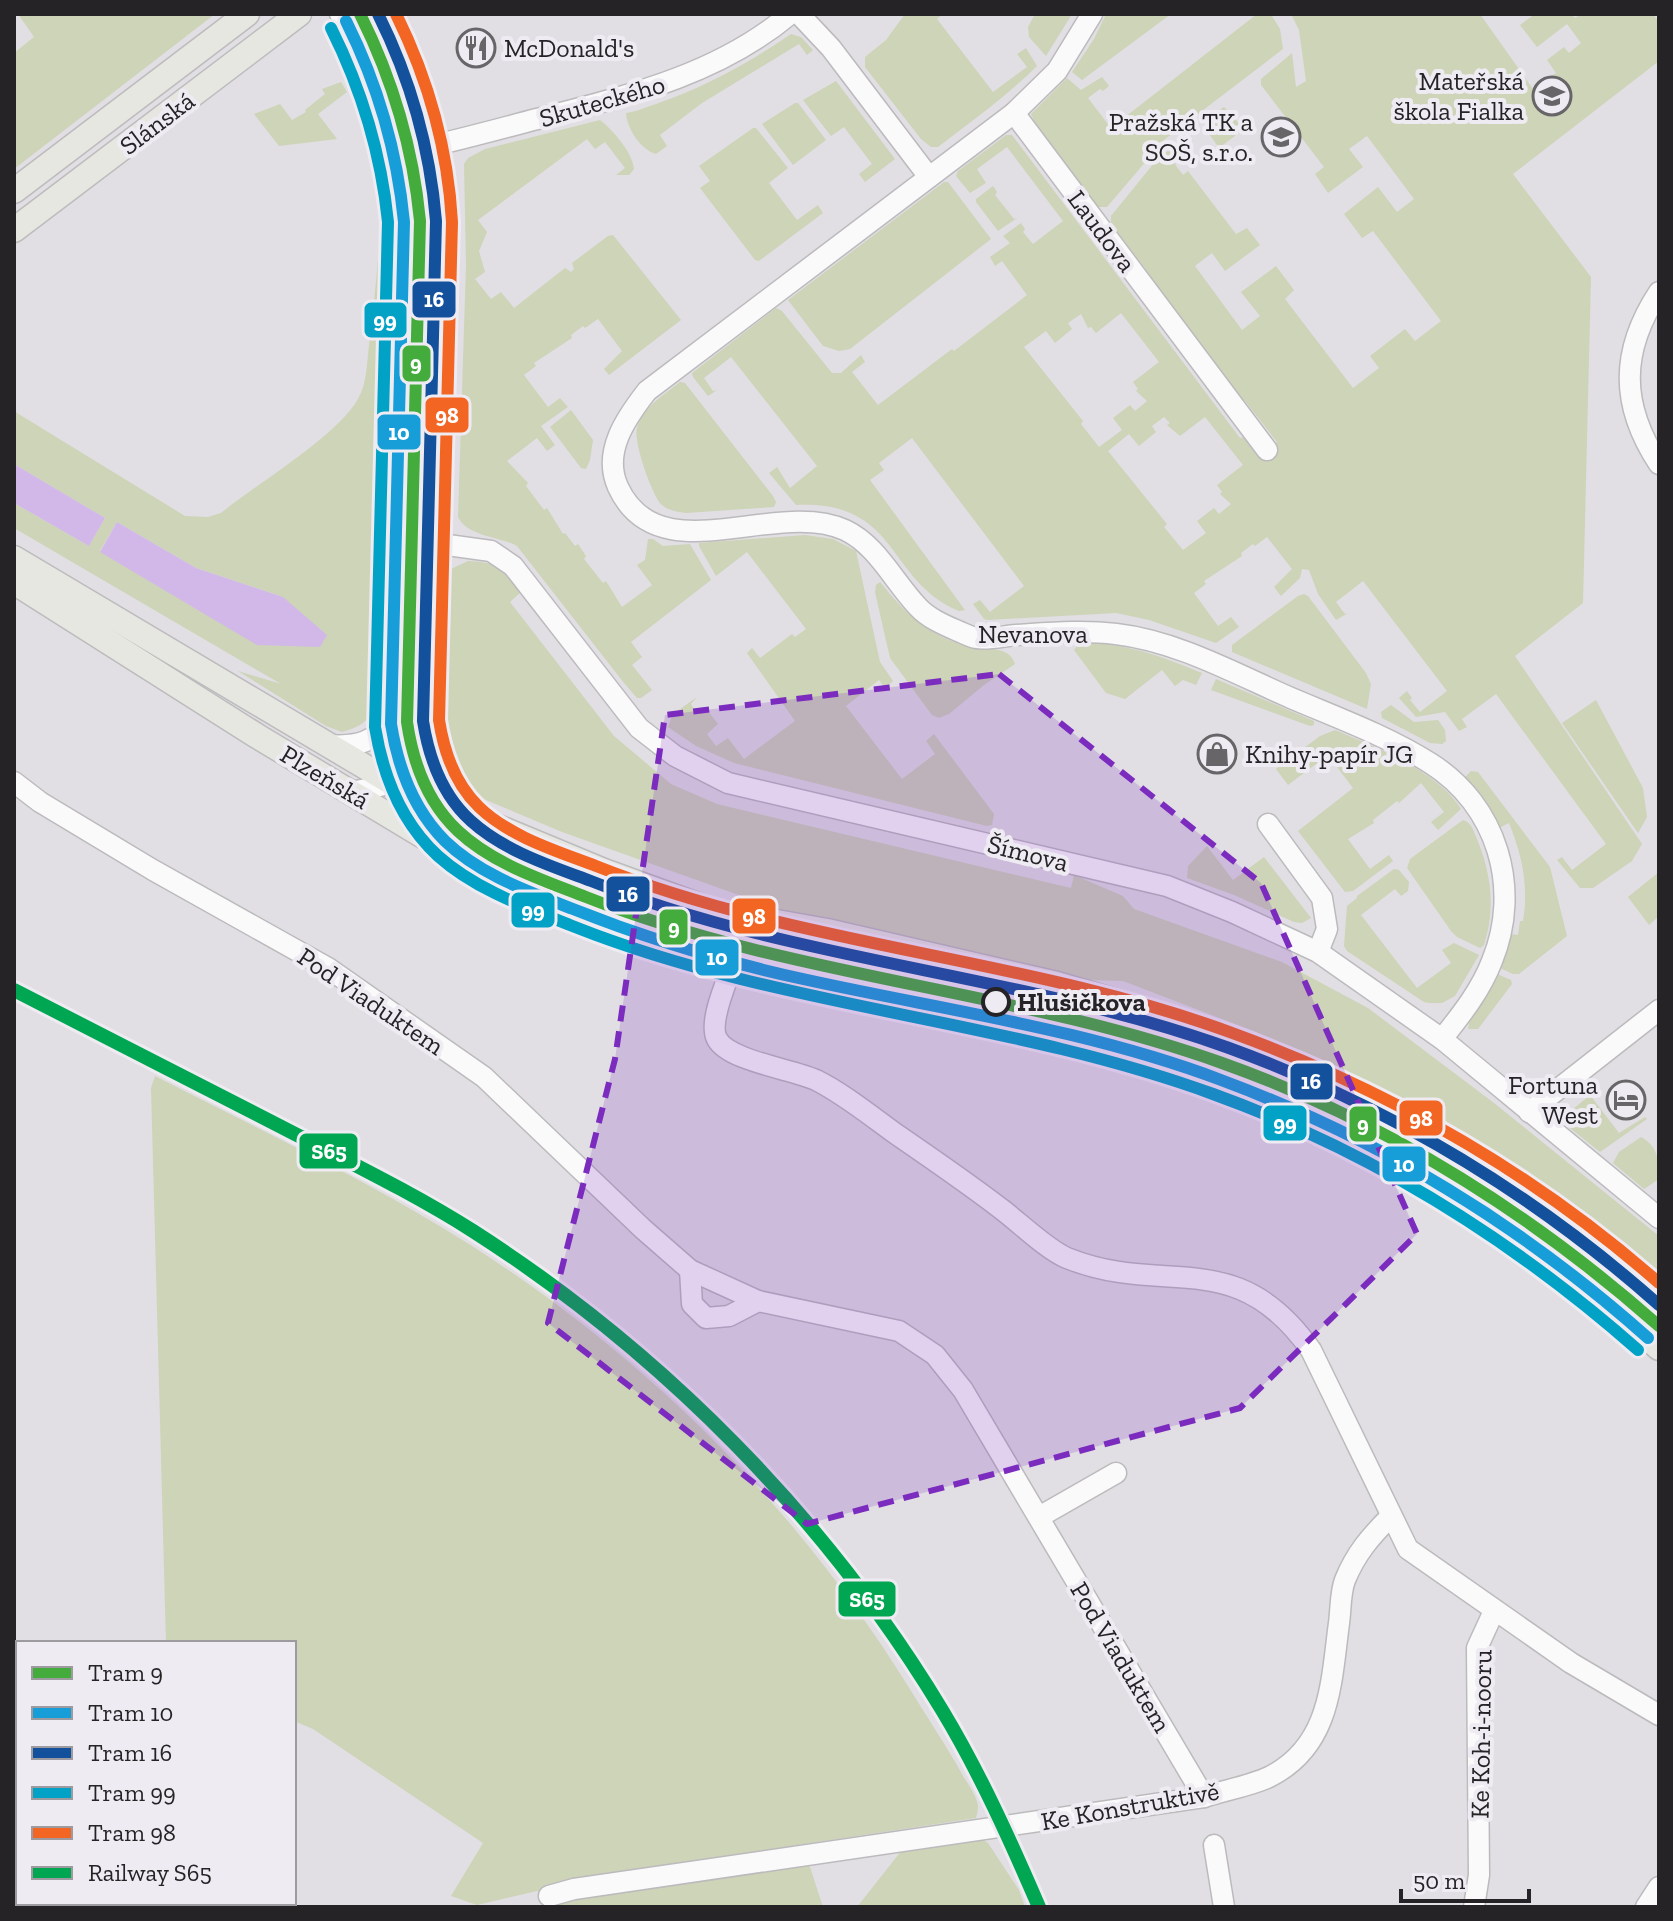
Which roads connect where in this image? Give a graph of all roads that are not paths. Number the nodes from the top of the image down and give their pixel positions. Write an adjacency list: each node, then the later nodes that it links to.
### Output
1 (247, 14): 12 (main road, Slánská)
2 (299, 14): 13 (main road, Slánská)
3 (340, 14): 10 (street)
4 (386, 14): 9 (street)
5 (790, 14): 9 (street, Skuteckého)
6 (799, 14): 11 (street)
7 (1092, 14): 8 (street)
8 (1014, 113): 11 (street, Nevanova); 15 (street, Laudova)
9 (434, 145): 10 (street, Skuteckého); 18 (street)
10 (399, 153): 17 (street)
11 (929, 177): 33 (street, Nevanova)
12 (14, 191)
13 (14, 230)
14 (1659, 292): 16 (street)
15 (1267, 450)
16 (1659, 464)
17 (397, 538): 18 (street, Šímova); 21 (street)
18 (432, 543): 23 (street); 30 (street, Šímova)
19 (14, 558): 22 (main road, Plzeňská)
20 (14, 582): 26 (main road, Plzeňská)
21 (392, 716): 22 (street); 25 (street)
22 (327, 745): 25 (main road, Plzeňská)
23 (429, 754): 25 (street); 28 (street)
24 (14, 782): 36 (street, Pod Viaduktem)
25 (394, 784): 26 (street); 28 (main road, Plzeňská); 29 (street)
26 (351, 792): 29 (main road, Plzeňská)
27 (1268, 824): 30 (street)
28 (504, 829): 37 (main road, Plzeňská)
29 (418, 833): 31 (main road, Plzeňská)
30 (1318, 952): 33 (street, Šímova)
31 (733, 964): 39 (main road, Plzeňská); 41 (street)
32 (1659, 1010): 34 (street)
33 (1442, 1039): 34 (street, Šímova)
34 (1529, 1112): 35 (street, Šímova)
35 (1659, 1218)
36 (690, 1270): 38 (street, Pod Viaduktem); 38 (street)
37 (1659, 1295)
38 (758, 1301): 42 (street, Pod Viaduktem)
39 (1659, 1348)
40 (1116, 1473): 42 (street)
41 (1391, 1516): 43 (street, Ke Koh-i-nooru); 45 (street, Ke Konstruktivě)
42 (1039, 1517): 45 (street, Pod Viaduktem)
43 (1494, 1611): 44 (street, Ke Koh-i-nooru); 50 (street, Ke Koh-i-nooru)
44 (1659, 1715)
45 (1204, 1797): 48 (street, Ke Konstruktivě)
46 (1214, 1845): 49 (street)
47 (1659, 1887): 51 (street)
48 (549, 1896)
49 (1224, 1907)
50 (1474, 1907)
51 (1646, 1907)

